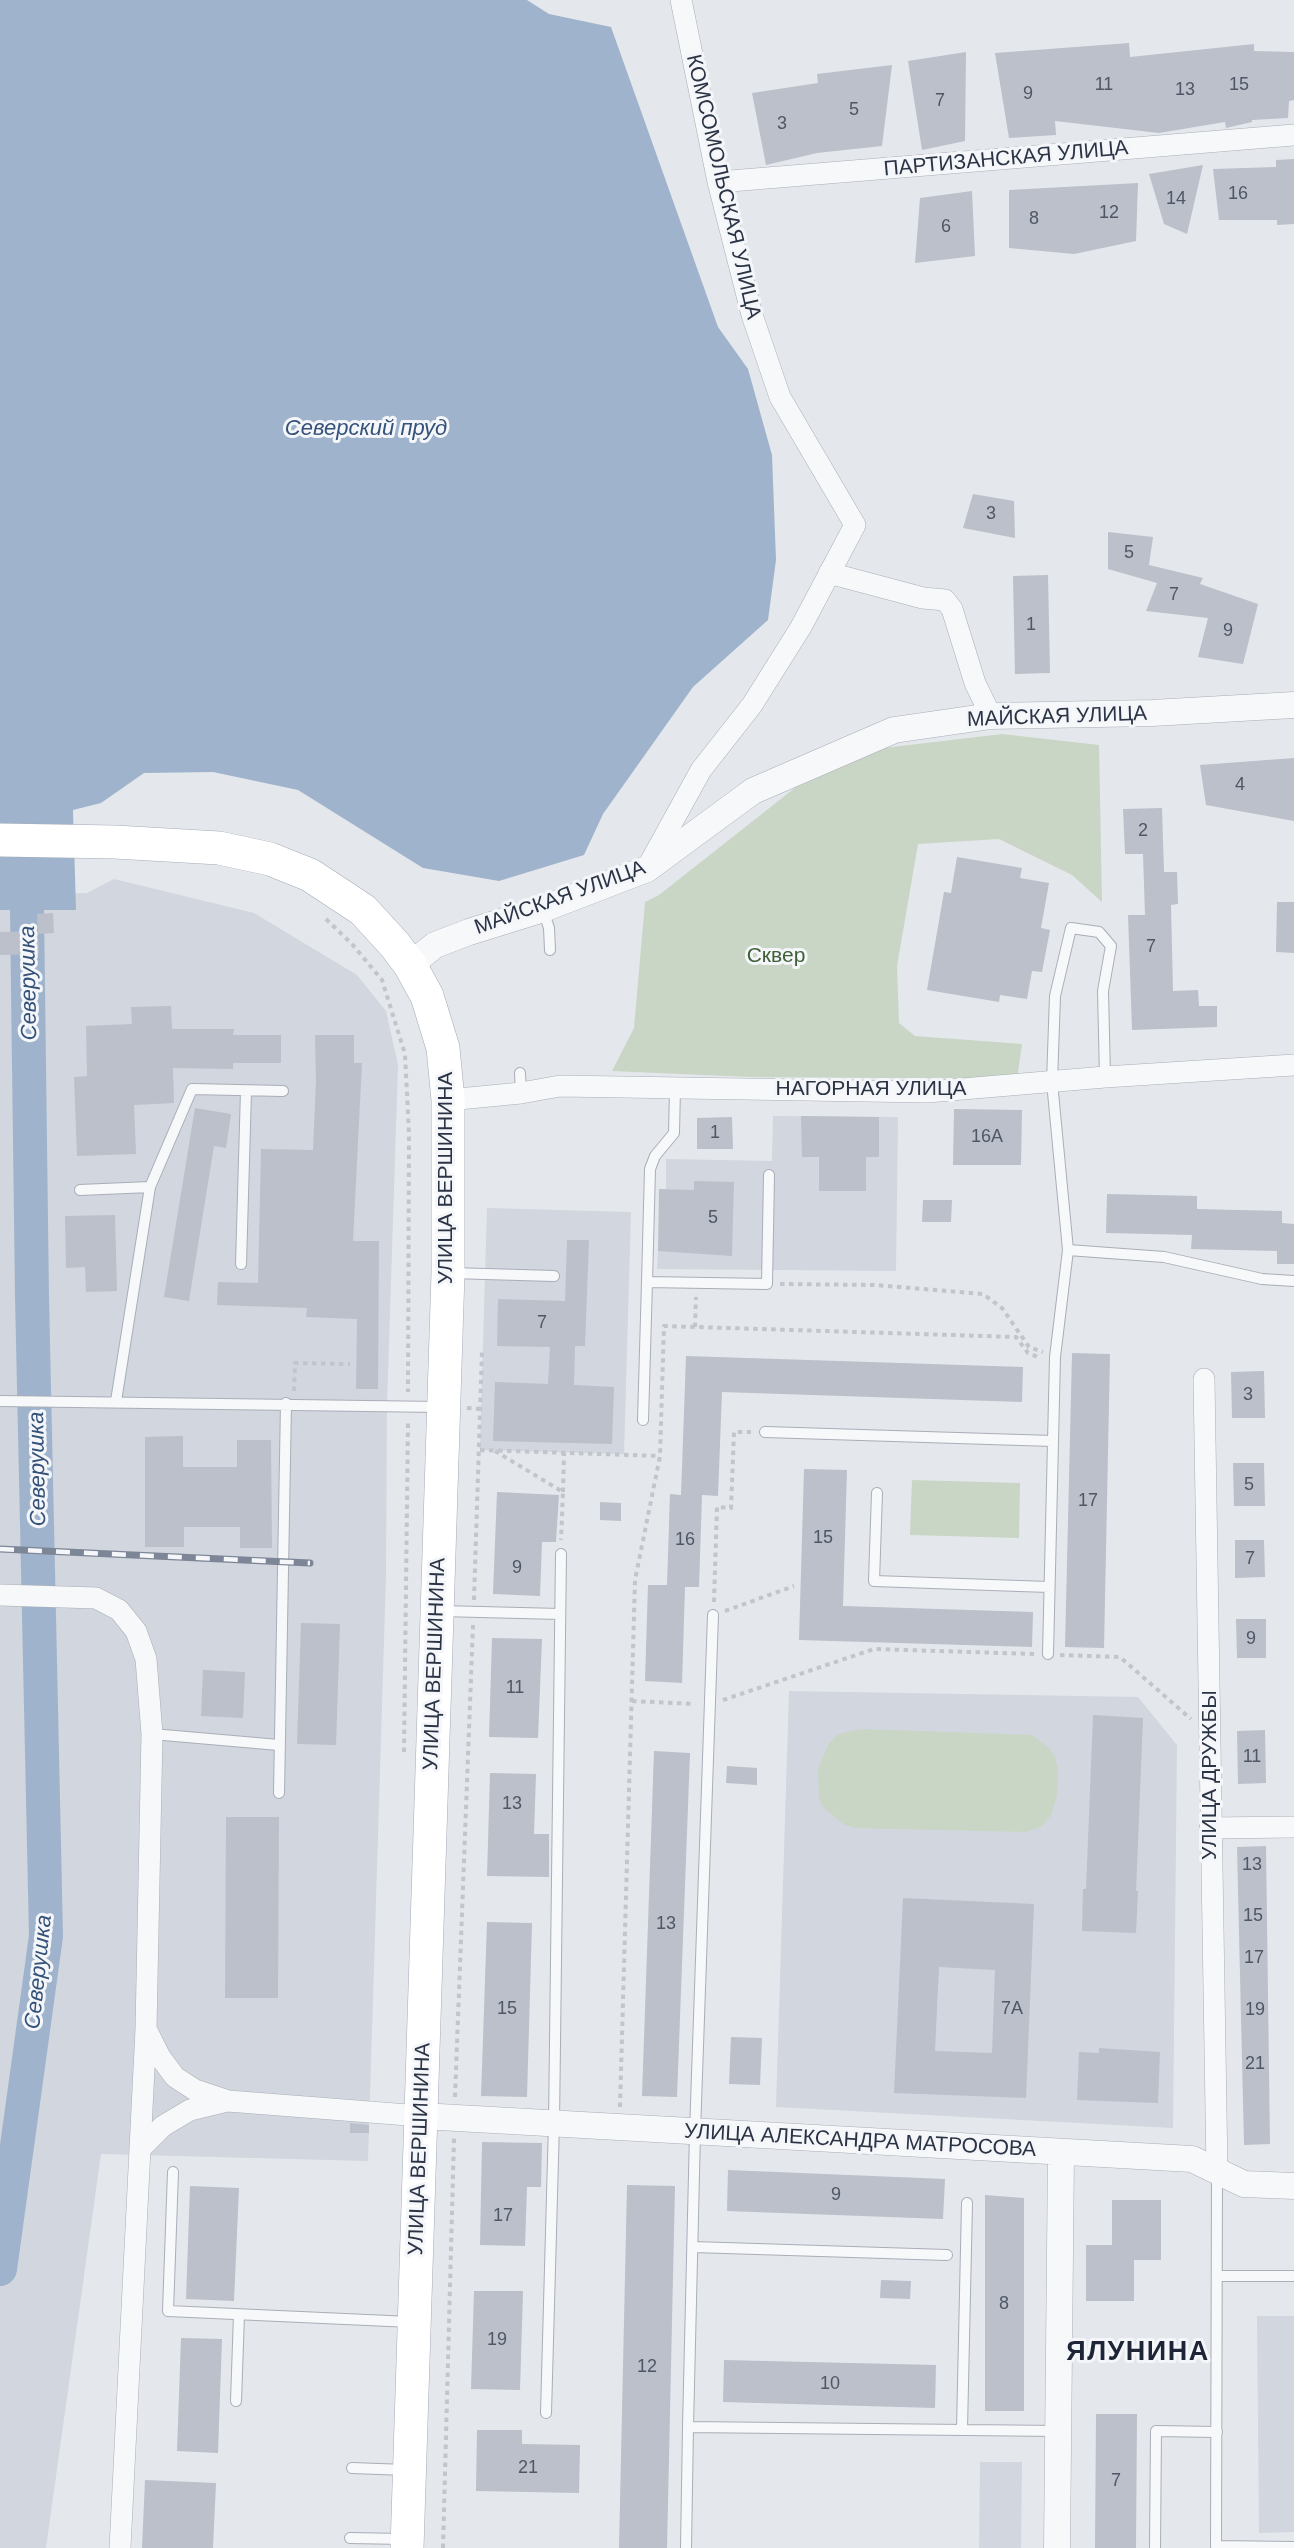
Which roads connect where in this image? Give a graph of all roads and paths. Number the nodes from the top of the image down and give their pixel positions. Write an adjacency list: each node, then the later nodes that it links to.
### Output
1 (681, 0): 3 (street, КОМСОМОЛЬСКАЯ УЛИЦА)
2 (1294, 135): 3 (street, ПАРТИЗАНСКАЯ УЛИЦА)
3 (718, 182): 4 (street, КОМСОМОЛЬСКАЯ УЛИЦА)
4 (829, 573): 6 (street); 8 (street, КОМСОМОЛЬСКАЯ УЛИЦА)
5 (1294, 705): 6 (street, МАЙСКАЯ УЛИЦА)
6 (991, 716): 8 (street, МАЙСКАЯ УЛИЦА)
7 (0, 840): 11 (main road, УЛИЦА ВЕРШИНИНА)
8 (647, 869): 9 (street, МАЙСКАЯ УЛИЦА)
9 (543, 909): 10 (lane); 11 (street, МАЙСКАЯ УЛИЦА)
10 (550, 950)
11 (410, 965): 18 (main road, УЛИЦА ВЕРШИНИНА)
12 (1294, 1065): 13 (street, НАГОРНАЯ УЛИЦА)
13 (1105, 1077): 14 (street, НАГОРНАЯ УЛИЦА); 14 (lane)
14 (1052, 1082): 15 (street, НАГОРНАЯ УЛИЦА); 22 (lane)
15 (675, 1088): 18 (street, НАГОРНАЯ УЛИЦА); 27 (lane)
16 (246, 1091): 17 (lane); 20 (lane); 23 (lane)
17 (283, 1092)
18 (448, 1100): 24 (main road, УЛИЦА ВЕРШИНИНА)
19 (769, 1174): 28 (lane)
20 (150, 1187): 21 (lane); 35 (lane)
21 (80, 1190)
22 (1068, 1250): 26 (lane); 32 (lane)
23 (242, 1264)
24 (448, 1273): 25 (lane); 37 (main road, УЛИЦА ВЕРШИНИНА)
25 (554, 1276)
26 (1294, 1281)
27 (647, 1282): 28 (lane); 38 (lane)
28 (767, 1284): 32 (path)
29 (696, 1309): 30 (path)
30 (695, 1327): 32 (path); 44 (path)
31 (482, 1350): 41 (path)
32 (1055, 1360): 40 (lane)
33 (1204, 1379): 59 (street, УЛИЦА ДРУЖБЫ)
34 (2, 1400): 35 (lane)
35 (116, 1401): 36 (lane)
36 (286, 1403): 37 (lane); 60 (lane)
37 (443, 1408): 51 (main road, УЛИЦА ВЕРШИНИНА)
38 (643, 1420)
39 (765, 1432): 40 (lane); 54 (path)
40 (1053, 1441): 49 (lane)
41 (480, 1450): 42 (path); 52 (path)
42 (494, 1451): 43 (path); 45 (path)
43 (564, 1453): 44 (path); 45 (path)
44 (660, 1456): 56 (path)
45 (563, 1492): 47 (path)
46 (877, 1493): 49 (lane)
47 (561, 1554): 53 (lane)
48 (794, 1586): 54 (path)
49 (1049, 1587): 55 (lane)
50 (0, 1595): 58 (street)
51 (437, 1611): 52 (lane); 66 (main road, УЛИЦА ВЕРШИНИНА)
52 (474, 1612): 53 (lane); 67 (path)
53 (560, 1614): 68 (lane)
54 (713, 1615): 57 (lane)
55 (1048, 1654): 57 (path); 59 (path)
56 (632, 1701): 57 (path); 69 (path)
57 (710, 1704): 70 (lane)
58 (152, 1734): 60 (lane); 64 (street)
59 (1210, 1735): 63 (street, УЛИЦА ДРУЖБЫ)
60 (279, 1744): 61 (lane)
61 (279, 1794)
62 (1294, 1827): 63 (street)
63 (1210, 1828): 73 (street, УЛИЦА ДРУЖБЫ)
64 (146, 2030): 65 (street); 71 (street)
65 (228, 2101): 66 (street); 71 (street)
66 (421, 2116): 67 (street, УЛИЦА АЛЕКСАНДРА МАТРОСОВА); 82 (main road, УЛИЦА ВЕРШИНИНА)
67 (454, 2118): 68 (street, УЛИЦА АЛЕКСАНДРА МАТРОСОВА); 95 (path)
68 (554, 2123): 69 (street, УЛИЦА АЛЕКСАНДРА МАТРОСОВА); 84 (lane)
69 (619, 2127): 70 (street, УЛИЦА АЛЕКСАНДРА МАТРОСОВА)
70 (696, 2132): 72 (street, УЛИЦА АЛЕКСАНДРА МАТРОСОВА); 77 (lane)
71 (140, 2149): 94 (street)
72 (1061, 2153): 73 (street, УЛИЦА АЛЕКСАНДРА МАТРОСОВА); 87 (street)
73 (1217, 2171): 75 (street, УЛИЦА АЛЕКСАНДРА МАТРОСОВА); 79 (lane)
74 (173, 2172): 81 (lane)
75 (1294, 2187)
76 (967, 2203): 86 (lane)
77 (693, 2247): 78 (lane); 85 (lane)
78 (947, 2255)
79 (1217, 2276): 80 (lane); 88 (lane)
80 (1294, 2276)
81 (239, 2315): 82 (lane); 83 (lane)
82 (414, 2322): 90 (main road, УЛИЦА ВЕРШИНИНА)
83 (236, 2401)
84 (546, 2413)
85 (688, 2427): 86 (lane); 96 (lane)
86 (962, 2429): 87 (lane)
87 (1058, 2431): 97 (street)
88 (1216, 2432): 93 (lane); 98 (lane)
89 (352, 2468): 90 (lane)
90 (410, 2470): 92 (main road, УЛИЦА ВЕРШИНИНА)
91 (350, 2538): 92 (lane)
92 (408, 2544)
93 (1294, 2547)
94 (120, 2548)
95 (443, 2548)
96 (686, 2548)
97 (1057, 2548)
98 (1155, 2548)

